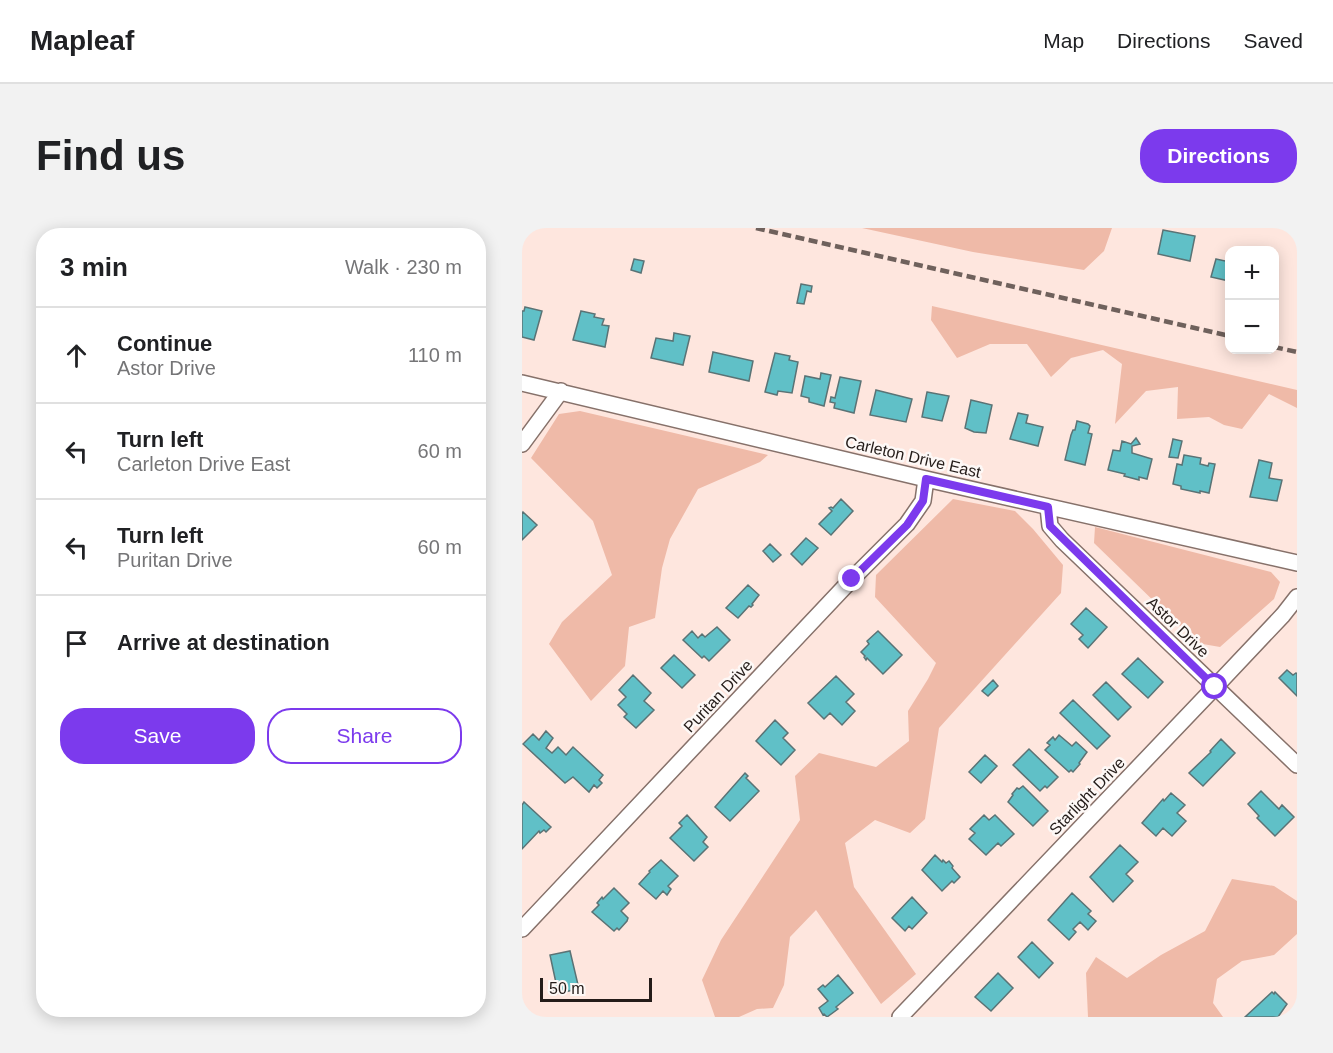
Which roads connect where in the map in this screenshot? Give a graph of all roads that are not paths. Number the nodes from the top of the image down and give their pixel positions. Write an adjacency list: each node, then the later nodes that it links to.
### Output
1 (522, 382): 2 (street, Carleton Drive East)
2 (561, 391): 3 (street); 4 (street, Carleton Drive East)
3 (522, 444)
4 (926, 479): 5 (street, Carleton Drive East); 10 (street, Puritan Drive)
5 (1048, 507): 6 (street, Carleton Drive East); 8 (street, Astor Drive)
6 (1297, 563)
7 (1297, 597): 8 (street, Starlight Drive)
8 (1215, 687): 9 (street, Astor Drive); 11 (street, Starlight Drive)
9 (1297, 765)
10 (522, 929)
11 (900, 1017)

